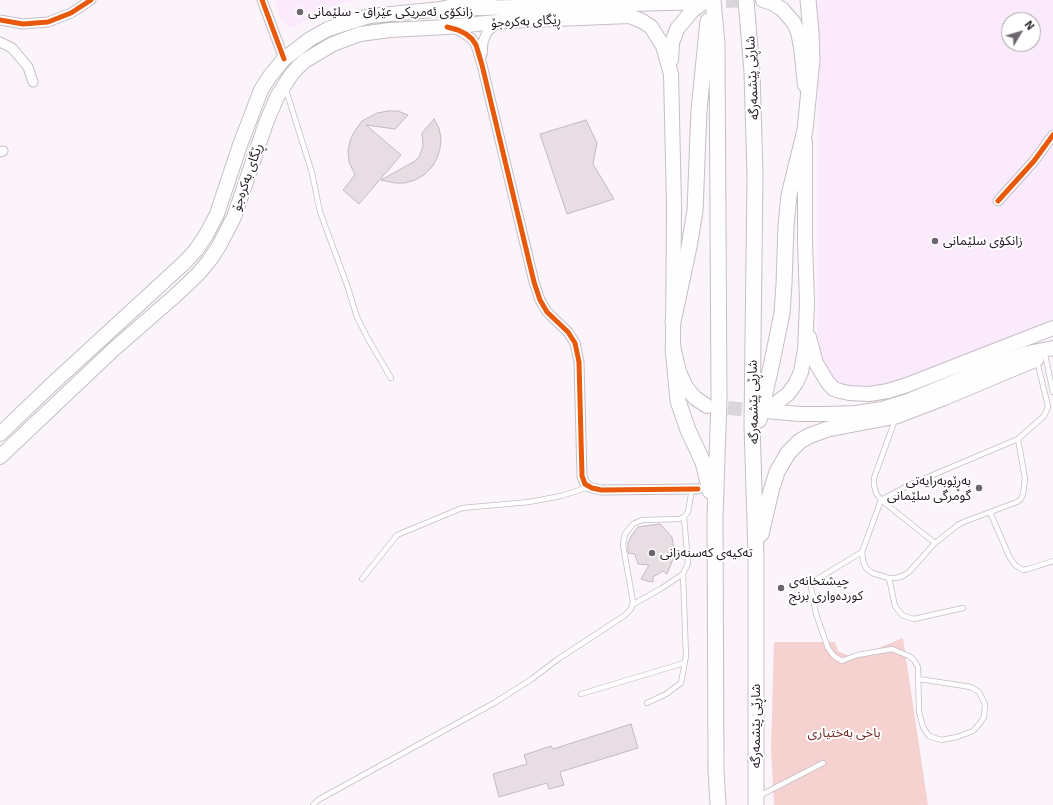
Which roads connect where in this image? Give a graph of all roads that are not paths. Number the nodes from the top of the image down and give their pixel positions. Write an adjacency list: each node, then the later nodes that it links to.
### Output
1 (91, 0): 9 (street)
2 (262, 0): 13 (street)
3 (489, 0): 8 (highway)
4 (746, 0): 32 (highway, شاڕێی پێشمەرگە)
5 (763, 0): 18 (main road)
6 (808, 0): 18 (highway)
7 (709, 1): 8 (main road, ڕێگای بەکرەجۆ); 15 (main road); 21 (highway); 39 (highway)
8 (442, 9): 13 (main road, ڕێگای بەکرەجۆ)
9 (0, 20)
10 (506, 21): 11 (main road, ڕێگای بەکرەجۆ); 14 (street); 15 (main road, ڕێگای بەکرەجۆ)
11 (446, 27): 14 (street); 16 (main road, ڕێگای بەکرەجۆ)
12 (0, 42): 17 (street)
13 (284, 59): 16 (main road); 30 (main road, ڕێگای بەکرەجۆ)
14 (482, 65): 34 (street)
15 (671, 74): 21 (main road, ڕێگای بەکرەجۆ)
16 (288, 80): 26 (lane); 33 (main road, ڕێگای بەکرەجۆ)
17 (33, 82)
18 (805, 130): 23 (main road); 32 (highway)
19 (1053, 135): 20 (street)
20 (998, 201)
21 (673, 322): 24 (main road, ڕێگای بەکرەجۆ)
22 (1053, 328): 23 (main road)
23 (807, 331): 25 (main road)
24 (673, 346): 28 (main road, ڕێگای بەکرەجۆ); 39 (highway)
25 (1047, 353): 27 (lane); 29 (highway); 31 (lane)
26 (391, 378)
27 (1053, 392)
28 (707, 406)
29 (896, 416): 36 (lane); 42 (highway)
30 (0, 434)
31 (1018, 438): 36 (lane); 37 (lane)
32 (754, 447): 42 (highway, شاڕێی پێشمەرگە)
33 (0, 457)
34 (589, 487): 35 (street); 46 (lane)
35 (695, 489): 38 (lane)
36 (882, 500): 40 (lane); 41 (lane)
37 (990, 512): 40 (lane); 43 (lane)
38 (684, 517): 44 (lane); 47 (lane)
39 (715, 517): 56 (highway)
40 (935, 543): 45 (lane)
41 (862, 552): 45 (lane); 50 (lane)
42 (756, 556): 54 (highway, شاڕێی پێشمەرگە)
43 (1053, 561)
44 (683, 574): 47 (lane); 49 (lane)
45 (889, 578): 48 (lane)
46 (362, 580)
47 (632, 605): 55 (lane)
48 (963, 608)
49 (684, 663): 51 (lane); 52 (lane)
50 (919, 679): 50 (lane)
51 (581, 694)
52 (647, 703)
53 (823, 763): 54 (lane)
54 (756, 801)
55 (313, 805)
56 (718, 805)

